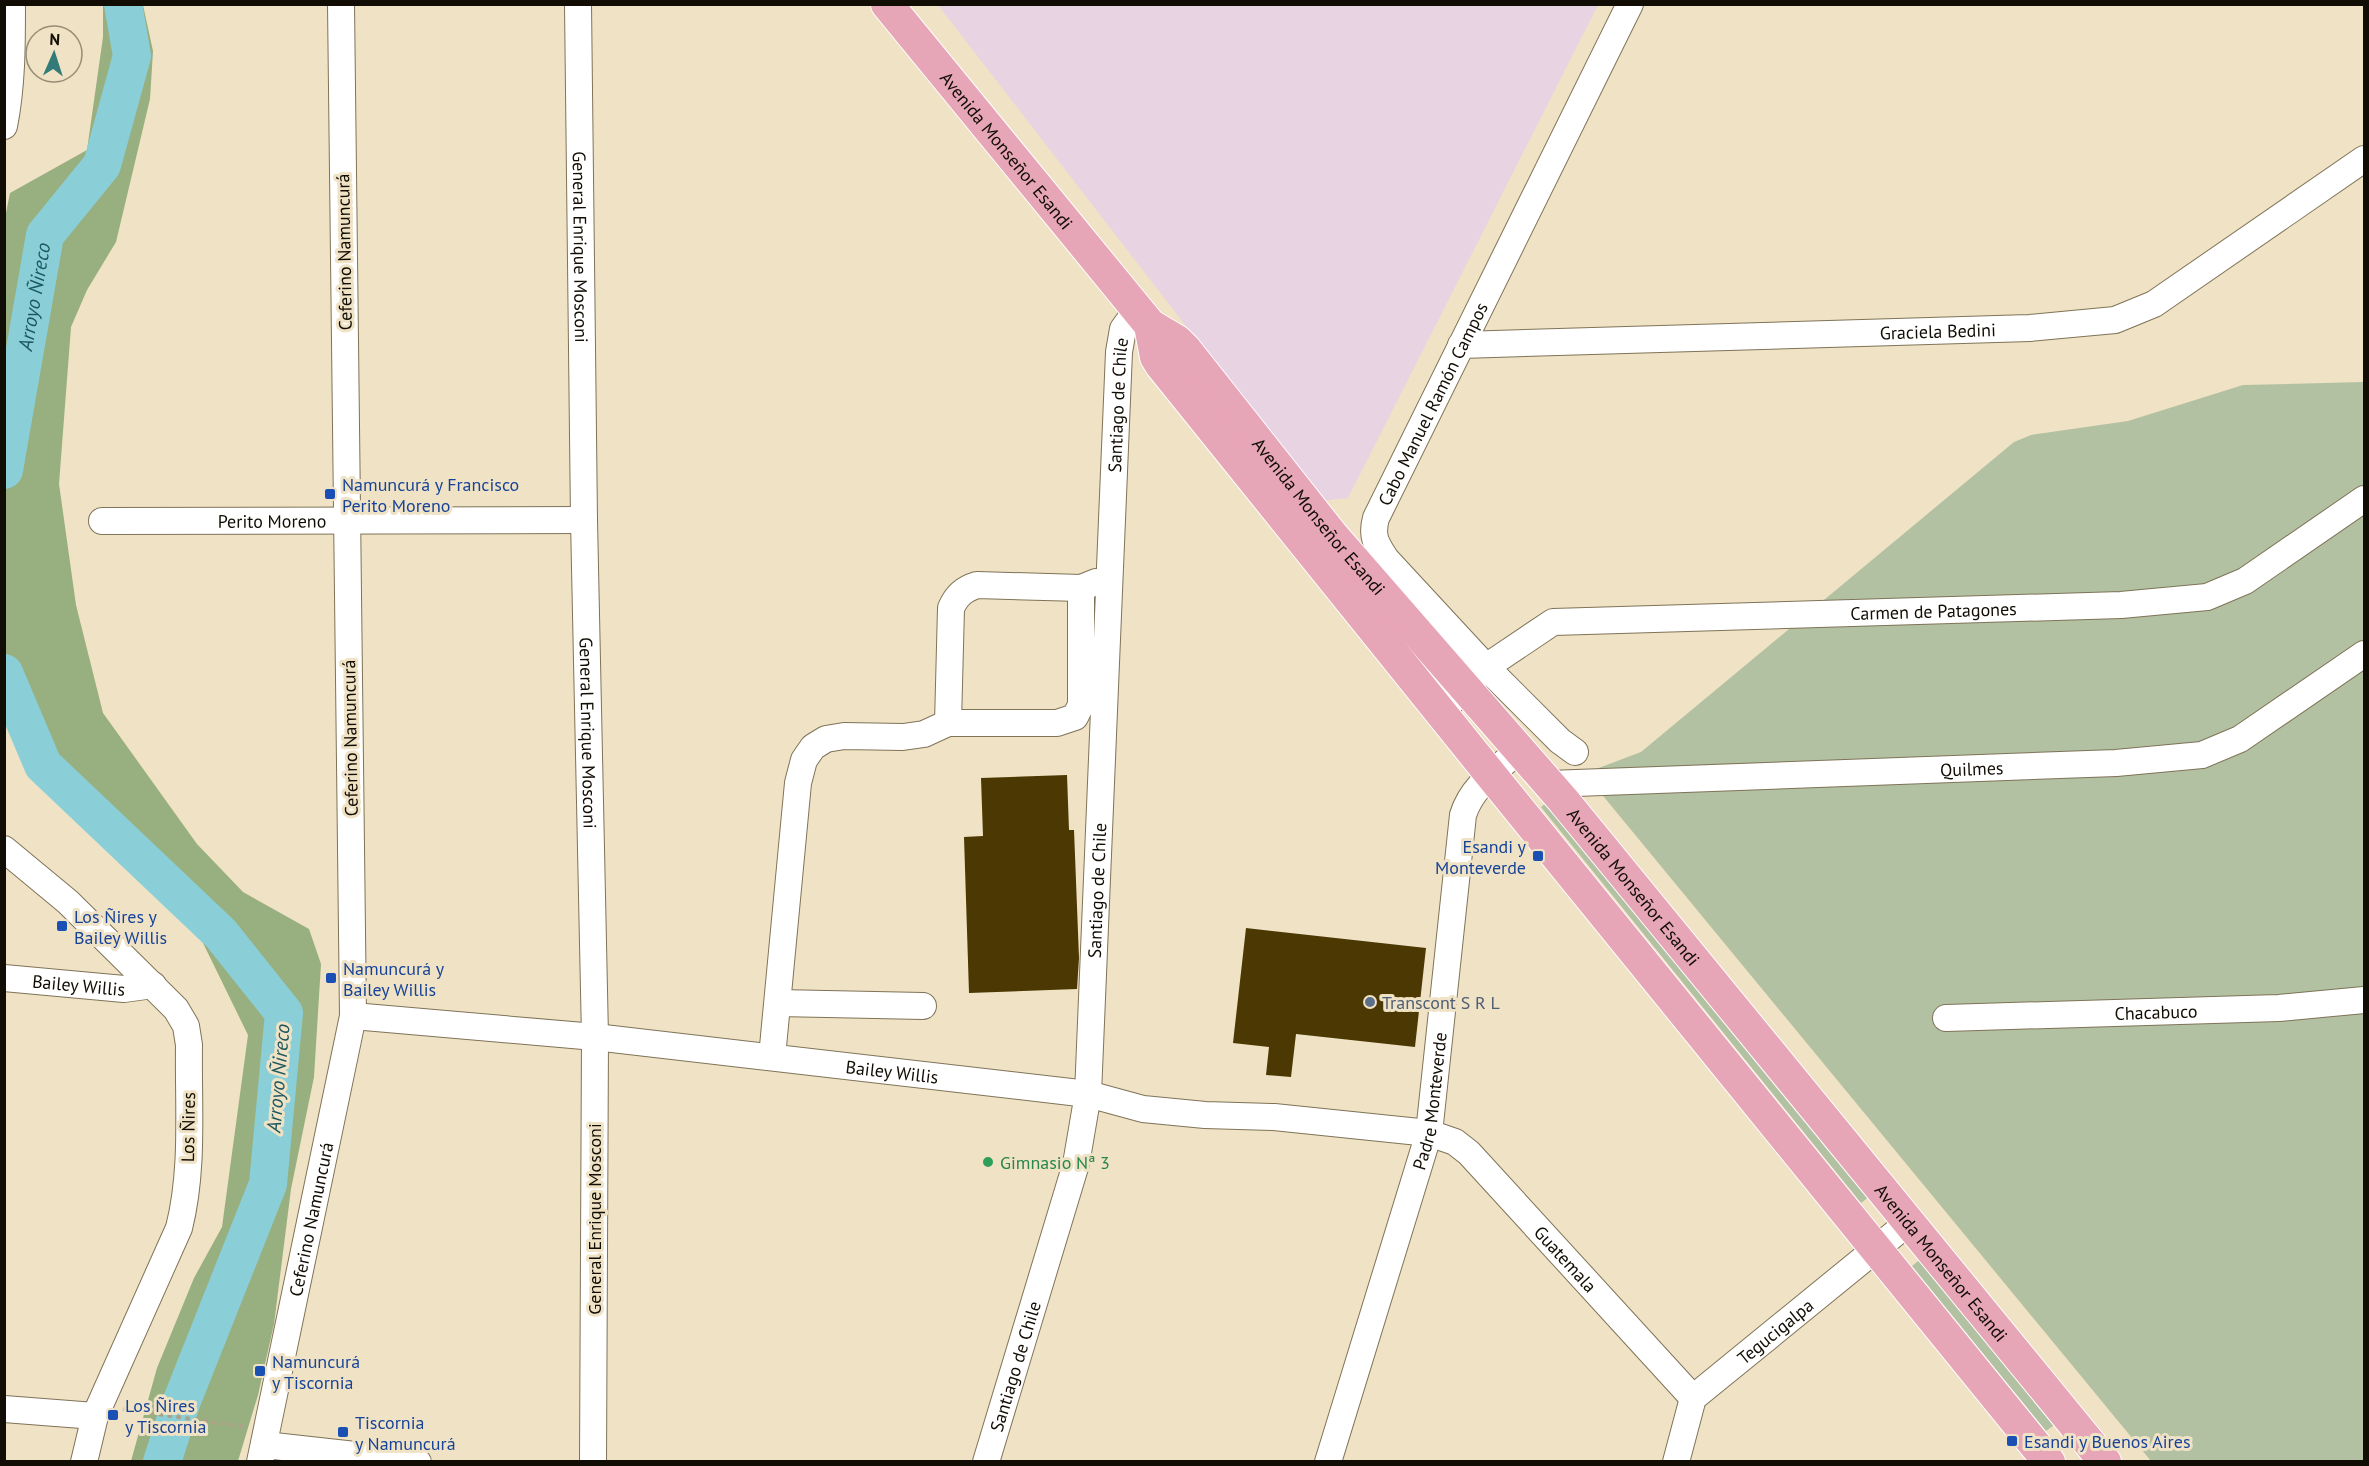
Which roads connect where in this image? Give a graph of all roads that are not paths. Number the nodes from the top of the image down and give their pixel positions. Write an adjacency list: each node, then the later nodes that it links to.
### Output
1 (12, 4): 6 (street)
2 (340, 4): 13 (street, Ceferino Namuncurá)
3 (578, 4): 11 (street, General Enrique Mosconi)
4 (887, 4): 8 (main road, Avenida Monseñor Esandi)
5 (1630, 4): 9 (street, Cabo Manuel Ramón Campos)
6 (4, 126)
7 (2364, 159): 9 (street, Graciela Bedini)
8 (1143, 317): 14 (street, Santiago de Chile); 17 (main road, Avenida Monseñor Esandi); 18 (main road, Avenida Monseñor Esandi)
9 (1461, 345): 17 (street, Cabo Manuel Ramón Campos)
10 (2364, 500): 17 (street, Carmen de Patagones)
11 (584, 520): 13 (street, Perito Moreno); 32 (street, General Enrique Mosconi)
12 (102, 521): 13 (street, Perito Moreno)
13 (347, 521): 30 (street, Ceferino Namuncurá)
14 (1110, 576): 15 (street); 34 (street, Santiago de Chile)
15 (1081, 588): 19 (street); 19 (street)
16 (2364, 654): 23 (street, Quilmes)
17 (1476, 677): 18 (street, Carmen de Patagones); 20 (main road, Avenida Monseñor Esandi); 21 (street, Cabo Manuel Ramón Campos)
18 (1441, 712): 22 (main road, Avenida Monseñor Esandi)
19 (948, 723): 28 (street)
20 (1520, 749): 22 (street, Padre Monteverde); 23 (main road, Avenida Monseñor Esandi)
21 (1575, 752)
22 (1491, 775): 35 (street, Padre Monteverde); 37 (main road, Avenida Monseñor Esandi)
23 (1549, 784): 36 (main road, Avenida Monseñor Esandi)
24 (4, 849): 26 (street, Los Ñires)
25 (4, 978): 26 (street, Bailey Willis)
26 (153, 985): 40 (street, Los Ñires)
27 (2364, 1000): 31 (street, Chacabuco)
28 (778, 1003): 29 (street); 33 (street)
29 (923, 1006)
30 (353, 1016): 32 (street, Bailey Willis); 41 (street, Ceferino Namuncurá)
31 (1946, 1018)
32 (595, 1037): 33 (street, Bailey Willis); 45 (street, General Enrique Mosconi)
33 (772, 1058): 34 (street, Bailey Willis)
34 (1088, 1094): 35 (street, Bailey Willis); 46 (street, Santiago de Chile)
35 (1429, 1133): 38 (street, Guatemala); 47 (street, Padre Monteverde)
36 (1909, 1222): 37 (street, Tegucigalpa); 42 (main road, Avenida Monseñor Esandi)
37 (1877, 1248): 38 (street, Tegucigalpa); 49 (main road, Avenida Monseñor Esandi)
38 (1693, 1398): 48 (street)
39 (4, 1409): 40 (street)
40 (95, 1416): 43 (street, Los Ñires)
41 (262, 1453): 44 (street)
42 (2094, 1458)
43 (84, 1461)
44 (418, 1461)
45 (593, 1461)
46 (986, 1461)
47 (1328, 1461)
48 (1676, 1461)
49 (2049, 1461)

